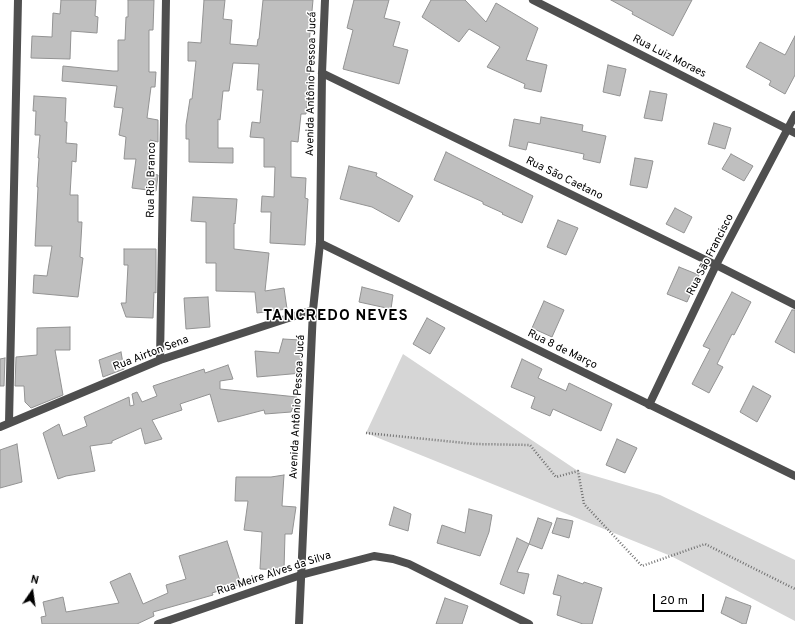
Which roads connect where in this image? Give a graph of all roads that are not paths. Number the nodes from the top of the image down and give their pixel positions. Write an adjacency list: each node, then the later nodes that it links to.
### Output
1 (18, 0): 14 (street)
2 (166, 0): 12 (street, Rua Rio Branco)
3 (325, 0): 5 (street, Avenida Antônio Pessoa Jucá)
4 (533, 0): 7 (street, Rua Luiz Moraes)
5 (322, 73): 8 (street, Avenida Antônio Pessoa Jucá); 9 (street, Rua São Caetano)
6 (795, 116): 7 (street, Rua São Francisco)
7 (791, 131): 9 (street, Rua São Francisco)
8 (320, 243): 11 (street, Avenida Antônio Pessoa Jucá); 13 (street, Rua 8 de Março)
9 (716, 265): 10 (street, Rua São Caetano); 13 (street, Rua São Francisco)
10 (795, 305)
11 (313, 310): 12 (street, Rua Airton Sena); 17 (street, Avenida Antônio Pessoa Jucá)
12 (160, 360): 14 (street, Rua Airton Sena)
13 (649, 405): 16 (street, Rua 8 de Março)
14 (9, 423): 15 (street, Rua Airton Sena)
15 (0, 427)
16 (795, 476)
17 (301, 575): 18 (street, Rua Meire Alves da Silva); 19 (street, Avenida Antônio Pessoa Jucá); 20 (street, Rua Meire Alves da Silva)
18 (158, 624)
19 (300, 624)
20 (529, 624)

